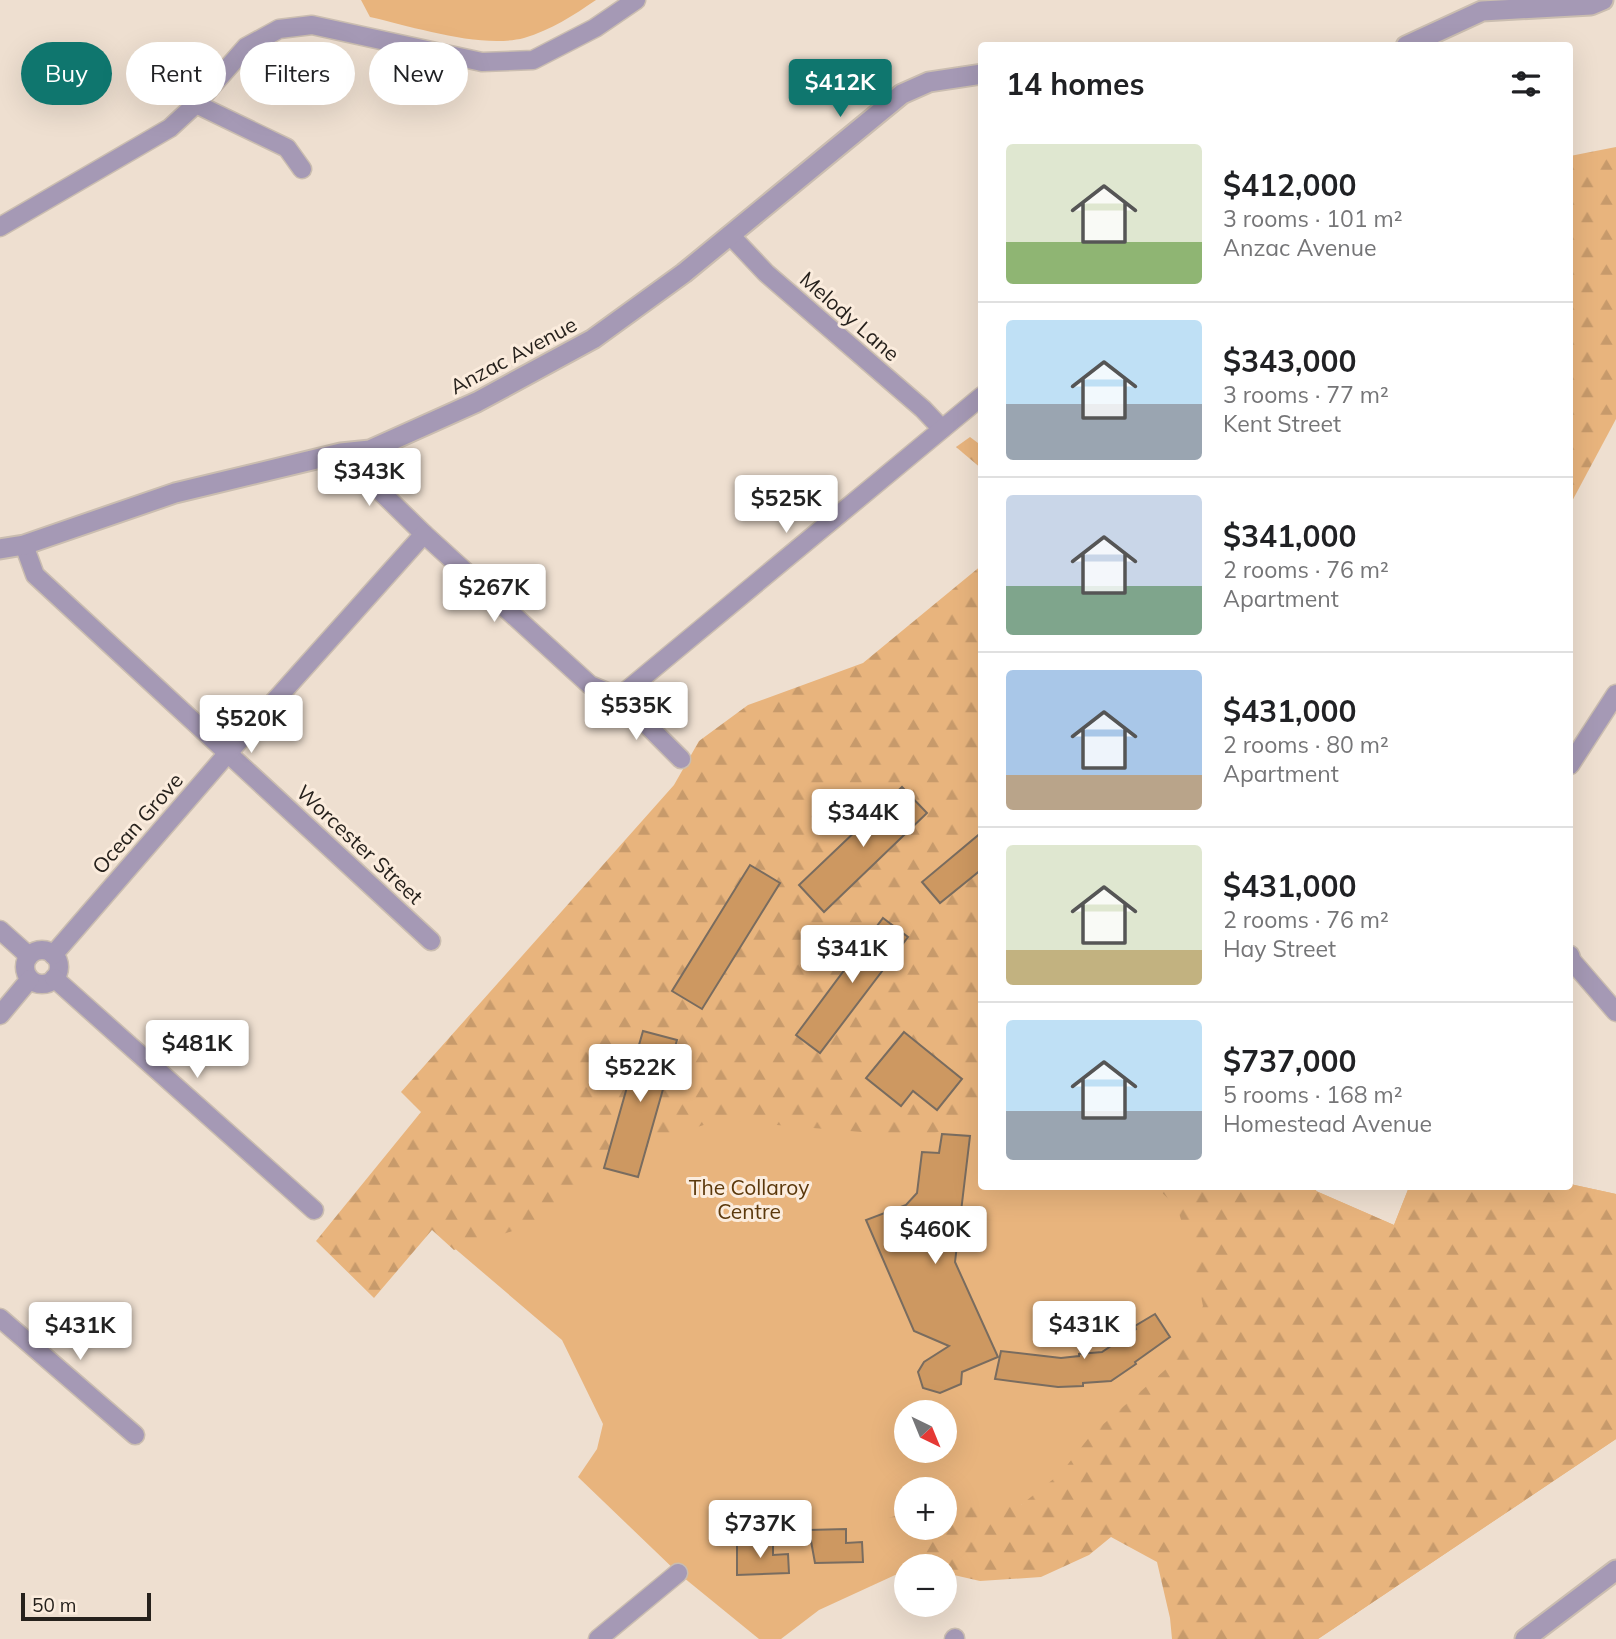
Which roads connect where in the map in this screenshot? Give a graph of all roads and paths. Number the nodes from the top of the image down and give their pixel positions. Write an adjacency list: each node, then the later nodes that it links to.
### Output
1 (636, 0): 4 (street)
2 (1603, 0): 3 (street)
3 (1415, 42)
4 (226, 70)
5 (978, 75): 10 (street, Anzac Avenue)
6 (195, 105): 9 (street)
7 (198, 105): 8 (street)
8 (302, 169)
9 (0, 228)
10 (730, 235): 12 (street, Melody Lane); 13 (street, Anzac Avenue)
11 (978, 399): 12 (street)
12 (942, 429): 18 (street)
13 (341, 453): 14 (street); 15 (street, Anzac Avenue)
14 (424, 534): 18 (street); 19 (street, Ocean Grove)
15 (24, 545): 16 (street, Anzac Avenue); 19 (street, Worcester Street)
16 (0, 549)
17 (1616, 694): 21 (street)
18 (619, 697): 20 (street)
19 (228, 752): 23 (street, Worcester Street); 24 (street, Ocean Grove)
20 (681, 759)
21 (1573, 760)
22 (0, 930): 25 (street)
23 (431, 940)
24 (53, 955): 25 (street); 27 (street)
25 (29, 956): 28 (street)
26 (1573, 961): 29 (street)
27 (54, 978): 28 (street); 31 (street)
28 (30, 979): 30 (street)
29 (1616, 1012)
30 (0, 1015)
31 (314, 1210)
32 (0, 1318): 33 (street)
33 (135, 1435)
34 (1616, 1570): 37 (street)
35 (678, 1573): 36 (street)
36 (598, 1639)
37 (1525, 1639)

